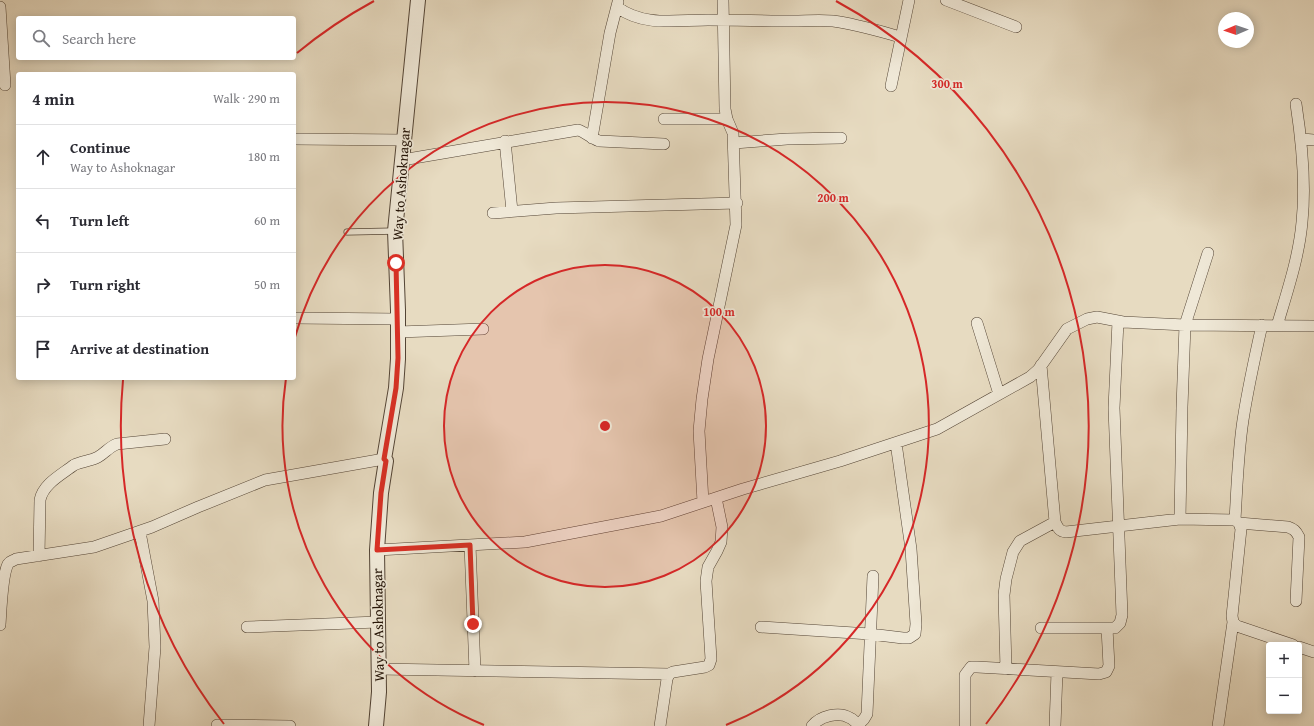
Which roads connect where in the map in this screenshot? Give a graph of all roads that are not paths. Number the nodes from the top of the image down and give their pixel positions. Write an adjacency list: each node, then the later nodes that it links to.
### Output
1 (418, 0): 19 (street, Way to Ashoknagar)
2 (723, 0): 7 (street)
3 (909, 0): 9 (street)
4 (946, 0): 8 (street)
5 (617, 4): 7 (street); 15 (street)
6 (0, 7): 10 (street)
7 (723, 20): 9 (street); 14 (street)
8 (1016, 27)
9 (901, 37): 11 (street)
10 (5, 85)
11 (891, 86)
12 (1296, 104): 18 (street)
13 (664, 119): 14 (street)
14 (727, 119): 22 (street)
15 (592, 138): 21 (street); 23 (street)
16 (841, 138): 22 (street)
17 (296, 139): 19 (street)
18 (1302, 139): 20 (street); 37 (street)
19 (404, 140): 24 (street, Way to Ashoknagar)
20 (1314, 140)
21 (505, 141): 24 (street); 26 (street)
22 (734, 143): 25 (street)
23 (664, 144)
24 (402, 160): 28 (street, Way to Ashoknagar)
25 (736, 203): 26 (street); 46 (street)
26 (512, 211): 27 (street)
27 (494, 212)
28 (395, 231): 29 (lane); 36 (street, Way to Ashoknagar)
29 (347, 232)
30 (1208, 253): 35 (street)
31 (296, 318): 36 (street)
32 (1118, 321): 35 (street); 40 (street); 50 (street)
33 (977, 322): 41 (street)
34 (1262, 324): 35 (street); 37 (street); 49 (street)
35 (1185, 325): 47 (street)
36 (398, 326): 39 (street); 44 (street, Way to Ashoknagar)
37 (1277, 326): 38 (street)
38 (1314, 326)
39 (483, 329)
40 (1041, 365): 41 (street); 48 (street)
41 (999, 394): 43 (street)
42 (165, 439): 54 (street)
43 (896, 443): 45 (street); 64 (street)
44 (384, 459): 51 (street); 53 (street, Way to Ashoknagar)
45 (716, 498): 46 (street); 72 (street)
46 (703, 502): 52 (street)
47 (1180, 519): 49 (street); 50 (street)
48 (1055, 522): 50 (street); 68 (street)
49 (1237, 522): 56 (street); 58 (street)
50 (1118, 526): 63 (street)
51 (140, 532): 54 (street); 75 (street)
52 (470, 545): 53 (street); 70 (street)
53 (377, 550): 57 (street, Way to Ashoknagar)
54 (39, 556): 59 (street)
55 (873, 576): 64 (street)
56 (1296, 601)
57 (378, 622): 60 (street); 69 (street, Way to Ashoknagar)
58 (1233, 622): 65 (street); 82 (street)
59 (0, 625)
60 (248, 627)
61 (761, 627): 64 (street)
62 (1041, 628): 63 (street)
63 (1107, 628): 71 (street)
64 (870, 634): 74 (street)
65 (1285, 642)
66 (1302, 648): 67 (street)
67 (1314, 652)
68 (1006, 668): 71 (street); 80 (street)
69 (379, 669): 70 (street); 77 (street, Way to Ashoknagar)
70 (475, 671): 72 (street)
71 (1057, 672): 81 (street)
72 (669, 674): 78 (street)
73 (217, 725): 76 (street)
74 (857, 725): 79 (street)
75 (149, 726)
76 (290, 726)
77 (376, 726)
78 (660, 726)
79 (812, 726)
80 (965, 726)
81 (1055, 726)
82 (1218, 726)

